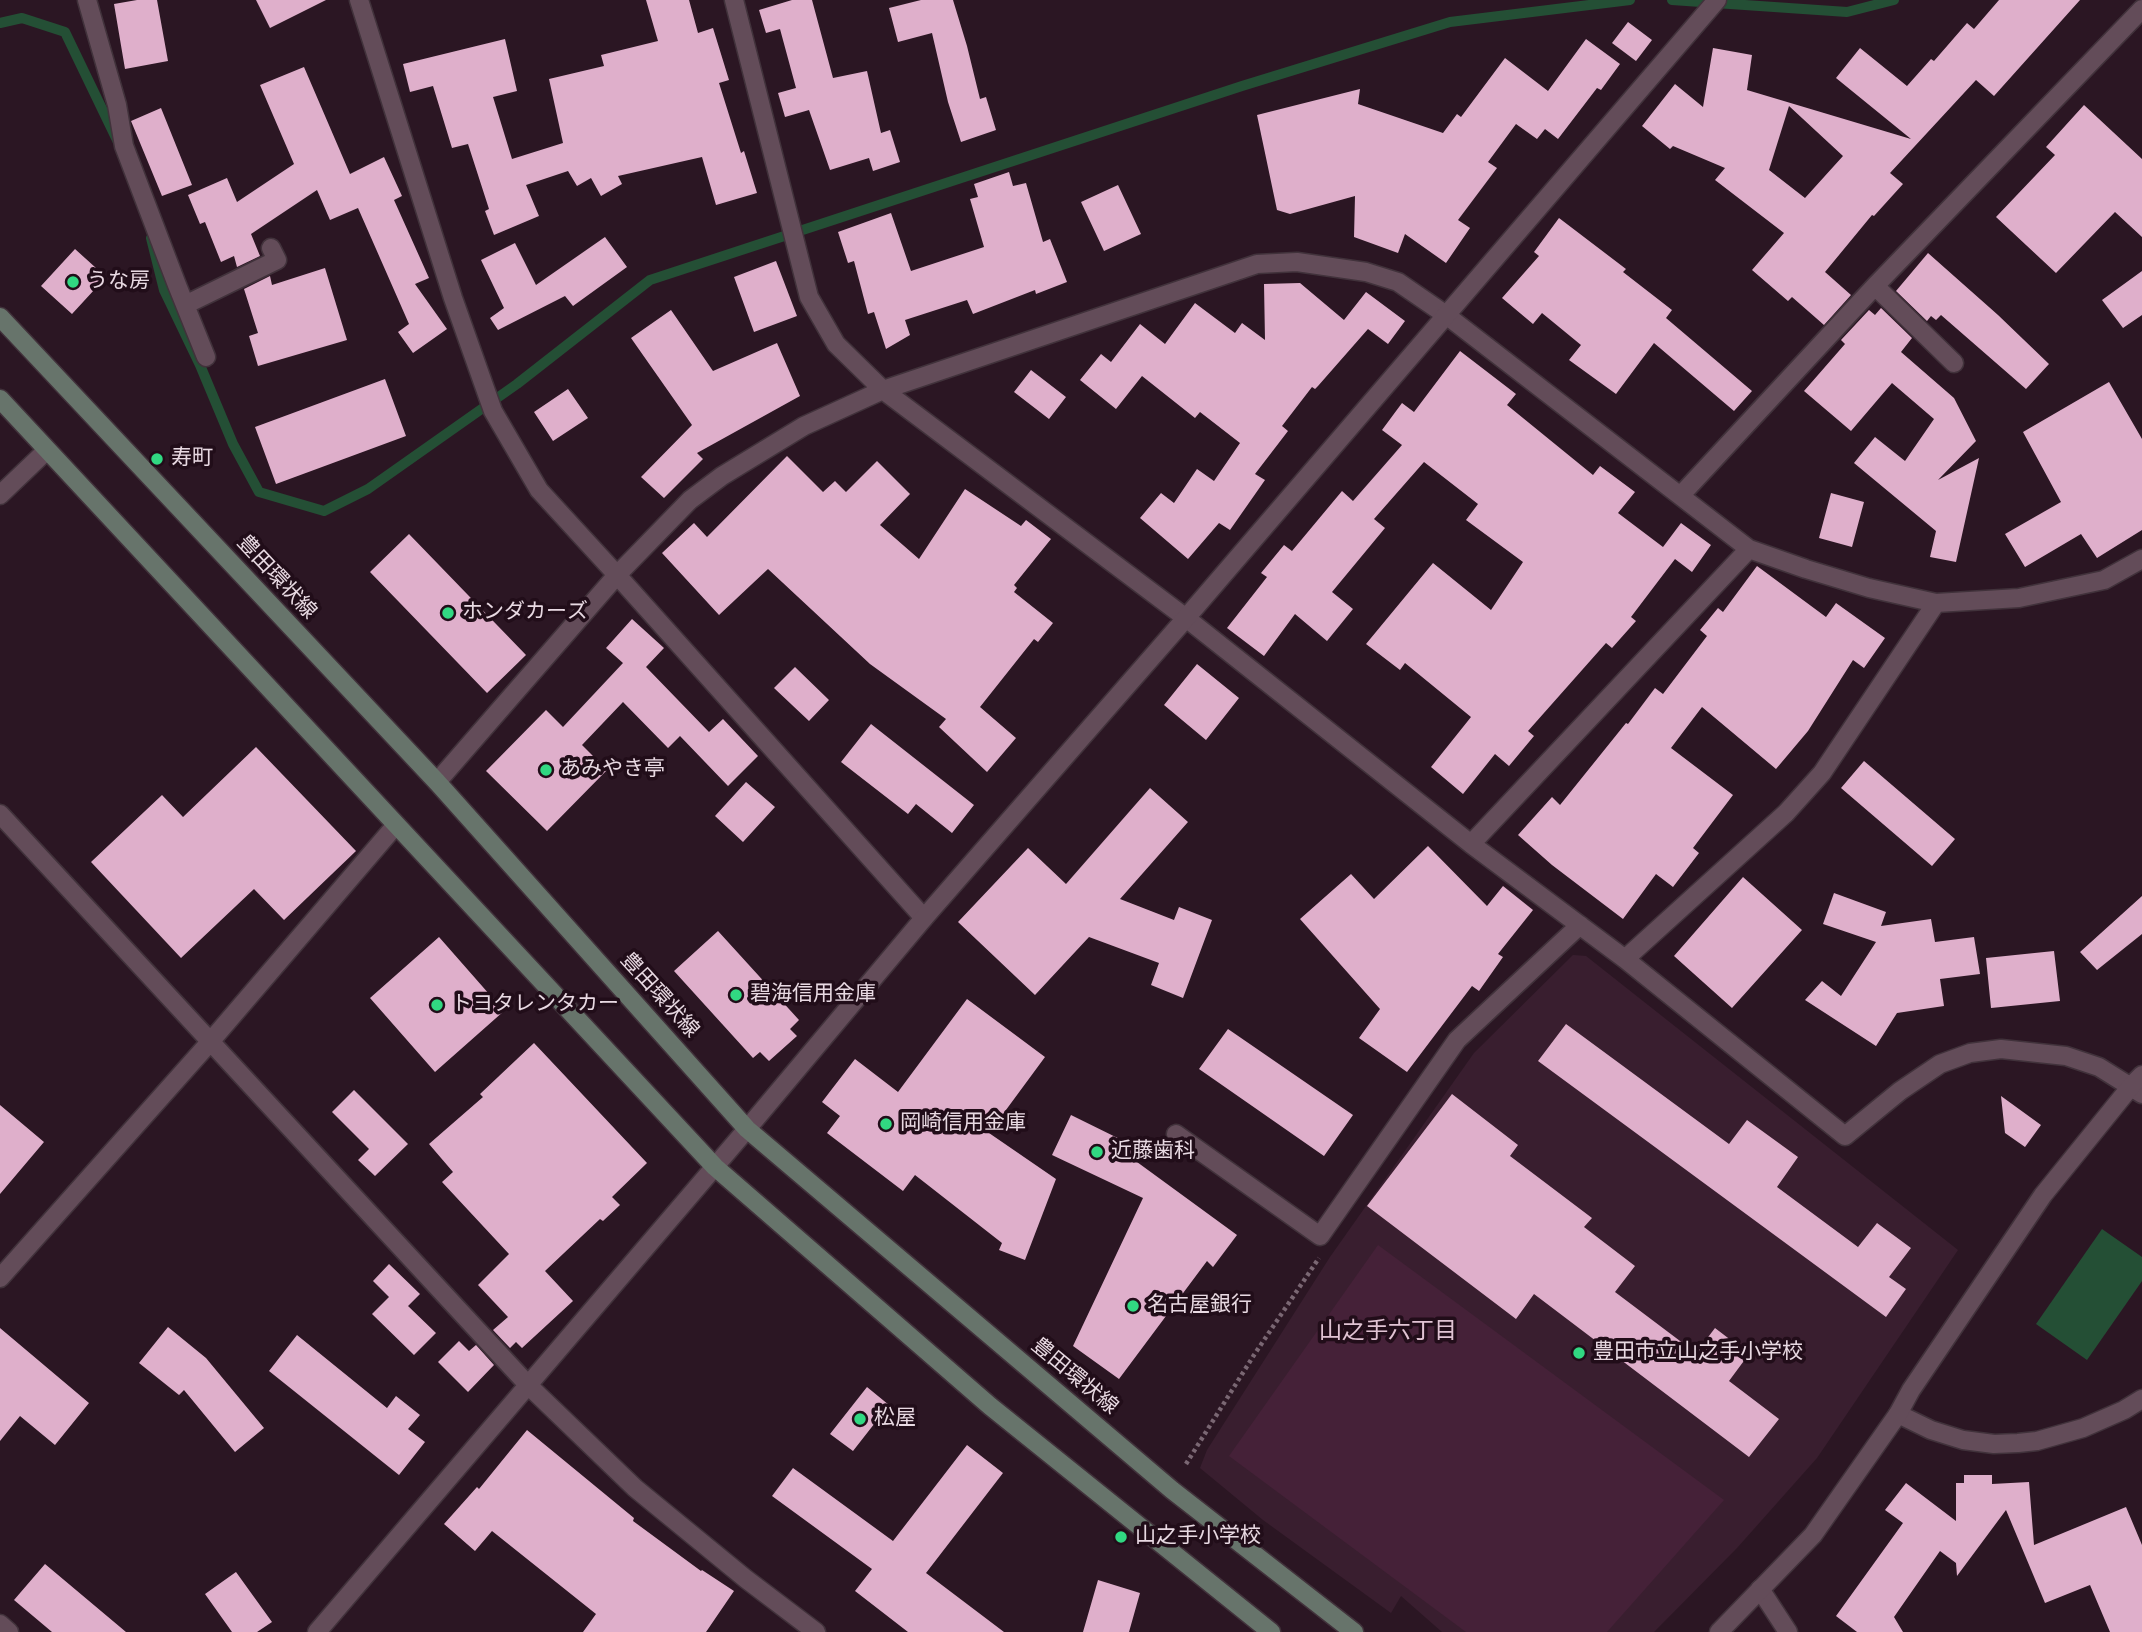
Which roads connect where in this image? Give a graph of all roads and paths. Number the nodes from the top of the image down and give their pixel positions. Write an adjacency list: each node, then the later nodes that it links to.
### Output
1 (86, 0): 8 (street)
2 (359, 0): 20 (street)
3 (734, 0): 13 (street)
4 (1717, 0): 9 (street)
5 (2142, 9): 7 (street)
6 (271, 248): 8 (street)
7 (1875, 286): 12 (street); 17 (street)
8 (185, 305): 11 (street)
9 (1446, 315): 13 (street); 17 (street); 22 (street)
10 (0, 317): 23 (main road, 豊田環状線)
11 (206, 357)
12 (1954, 363)
13 (883, 390): 20 (street); 22 (street)
14 (0, 399): 15 (main road)
15 (46, 451): 16 (street); 25 (main road)
16 (0, 495)
17 (1681, 495): 18 (street)
18 (1749, 549): 21 (street); 26 (street)
19 (2142, 559): 21 (street)
20 (617, 575): 23 (street); 27 (street)
21 (1936, 603): 29 (street)
22 (1186, 618): 26 (street); 27 (street)
23 (437, 782): 32 (main road, 豊田環状線)
24 (0, 814): 30 (street)
25 (395, 826): 30 (street); 34 (main road)
26 (1471, 844): 28 (street)
27 (924, 918): 32 (street)
28 (1580, 925): 29 (street); 35 (street)
29 (1625, 960): 31 (street)
30 (210, 1042): 36 (street); 37 (street)
31 (2138, 1085): 39 (street)
32 (747, 1129): 34 (street); 47 (main road, 豊田環状線)
33 (1176, 1134): 35 (street)
34 (715, 1167): 37 (street); 43 (main road)
35 (1320, 1236): 40 (path)
36 (0, 1279)
37 (529, 1386): 45 (street); 46 (street)
38 (2141, 1402): 39 (street)
39 (1898, 1414): 41 (street)
40 (1186, 1464)
41 (1760, 1589): 48 (street); 49 (street)
42 (0, 1623): 44 (street)
43 (1267, 1630)
44 (9, 1632)
45 (317, 1632)
46 (816, 1632)
47 (1354, 1632)
48 (1719, 1632)
49 (1788, 1632)

